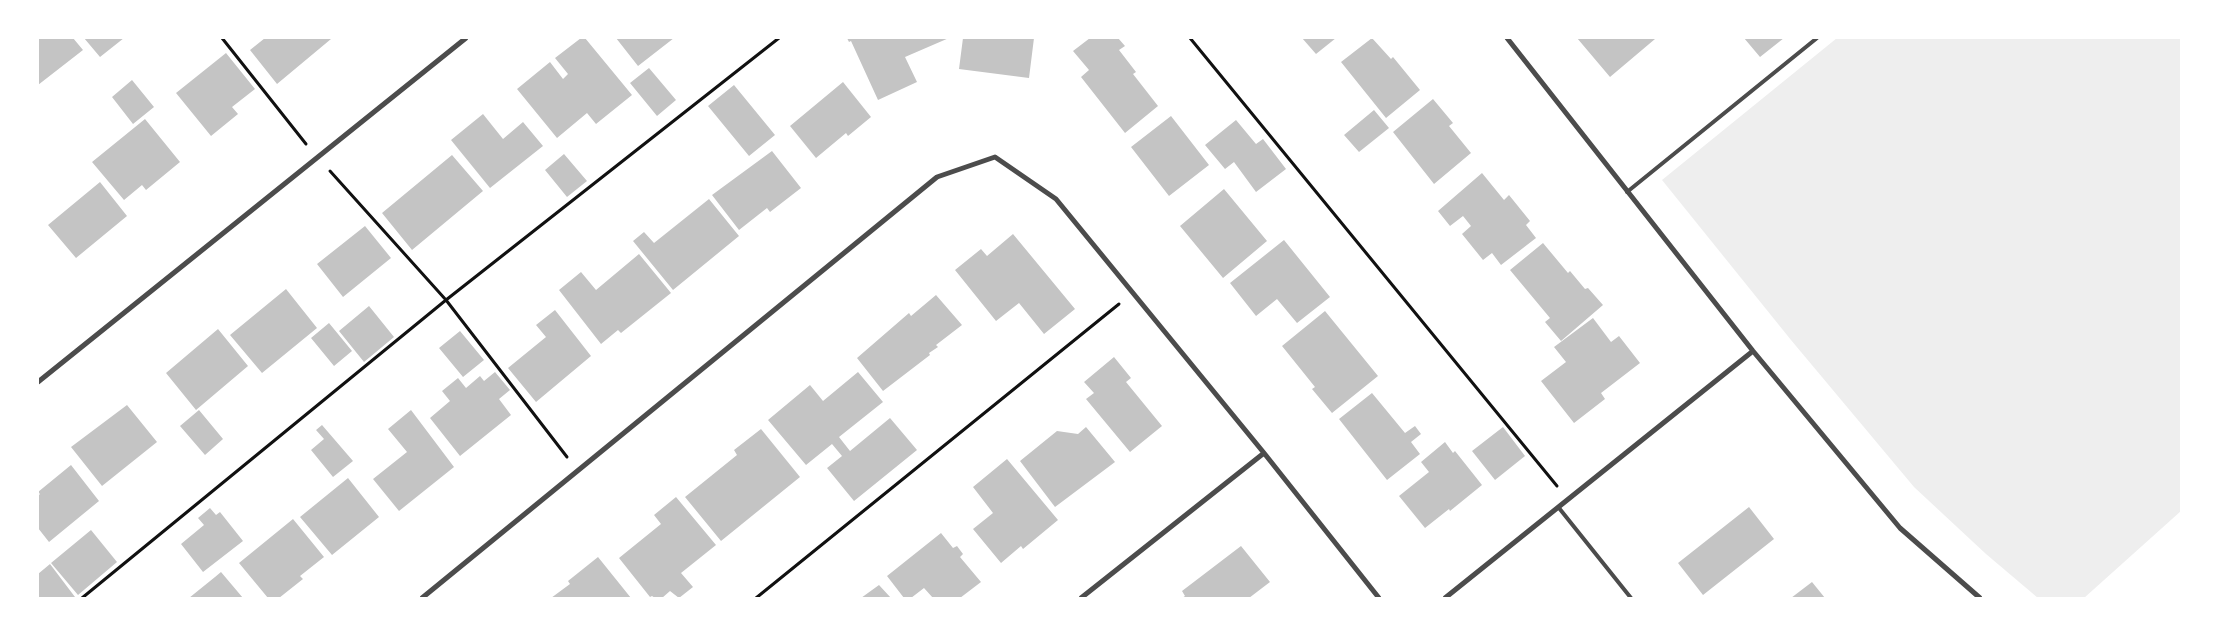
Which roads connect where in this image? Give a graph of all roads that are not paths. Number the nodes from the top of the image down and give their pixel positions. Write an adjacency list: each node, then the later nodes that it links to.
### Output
1 (466, 38): 6 (street)
2 (1507, 38): 4 (street)
3 (1817, 38): 4 (lane)
4 (1627, 192): 5 (street)
5 (1753, 351): 8 (street); 14 (street)
6 (38, 382)
7 (1264, 453): 9 (street); 10 (street); 11 (street)
8 (1559, 508): 12 (street); 13 (lane)
9 (422, 598)
10 (1081, 598)
11 (1379, 598)
12 (1445, 598)
13 (1631, 598)
14 (1980, 598)

